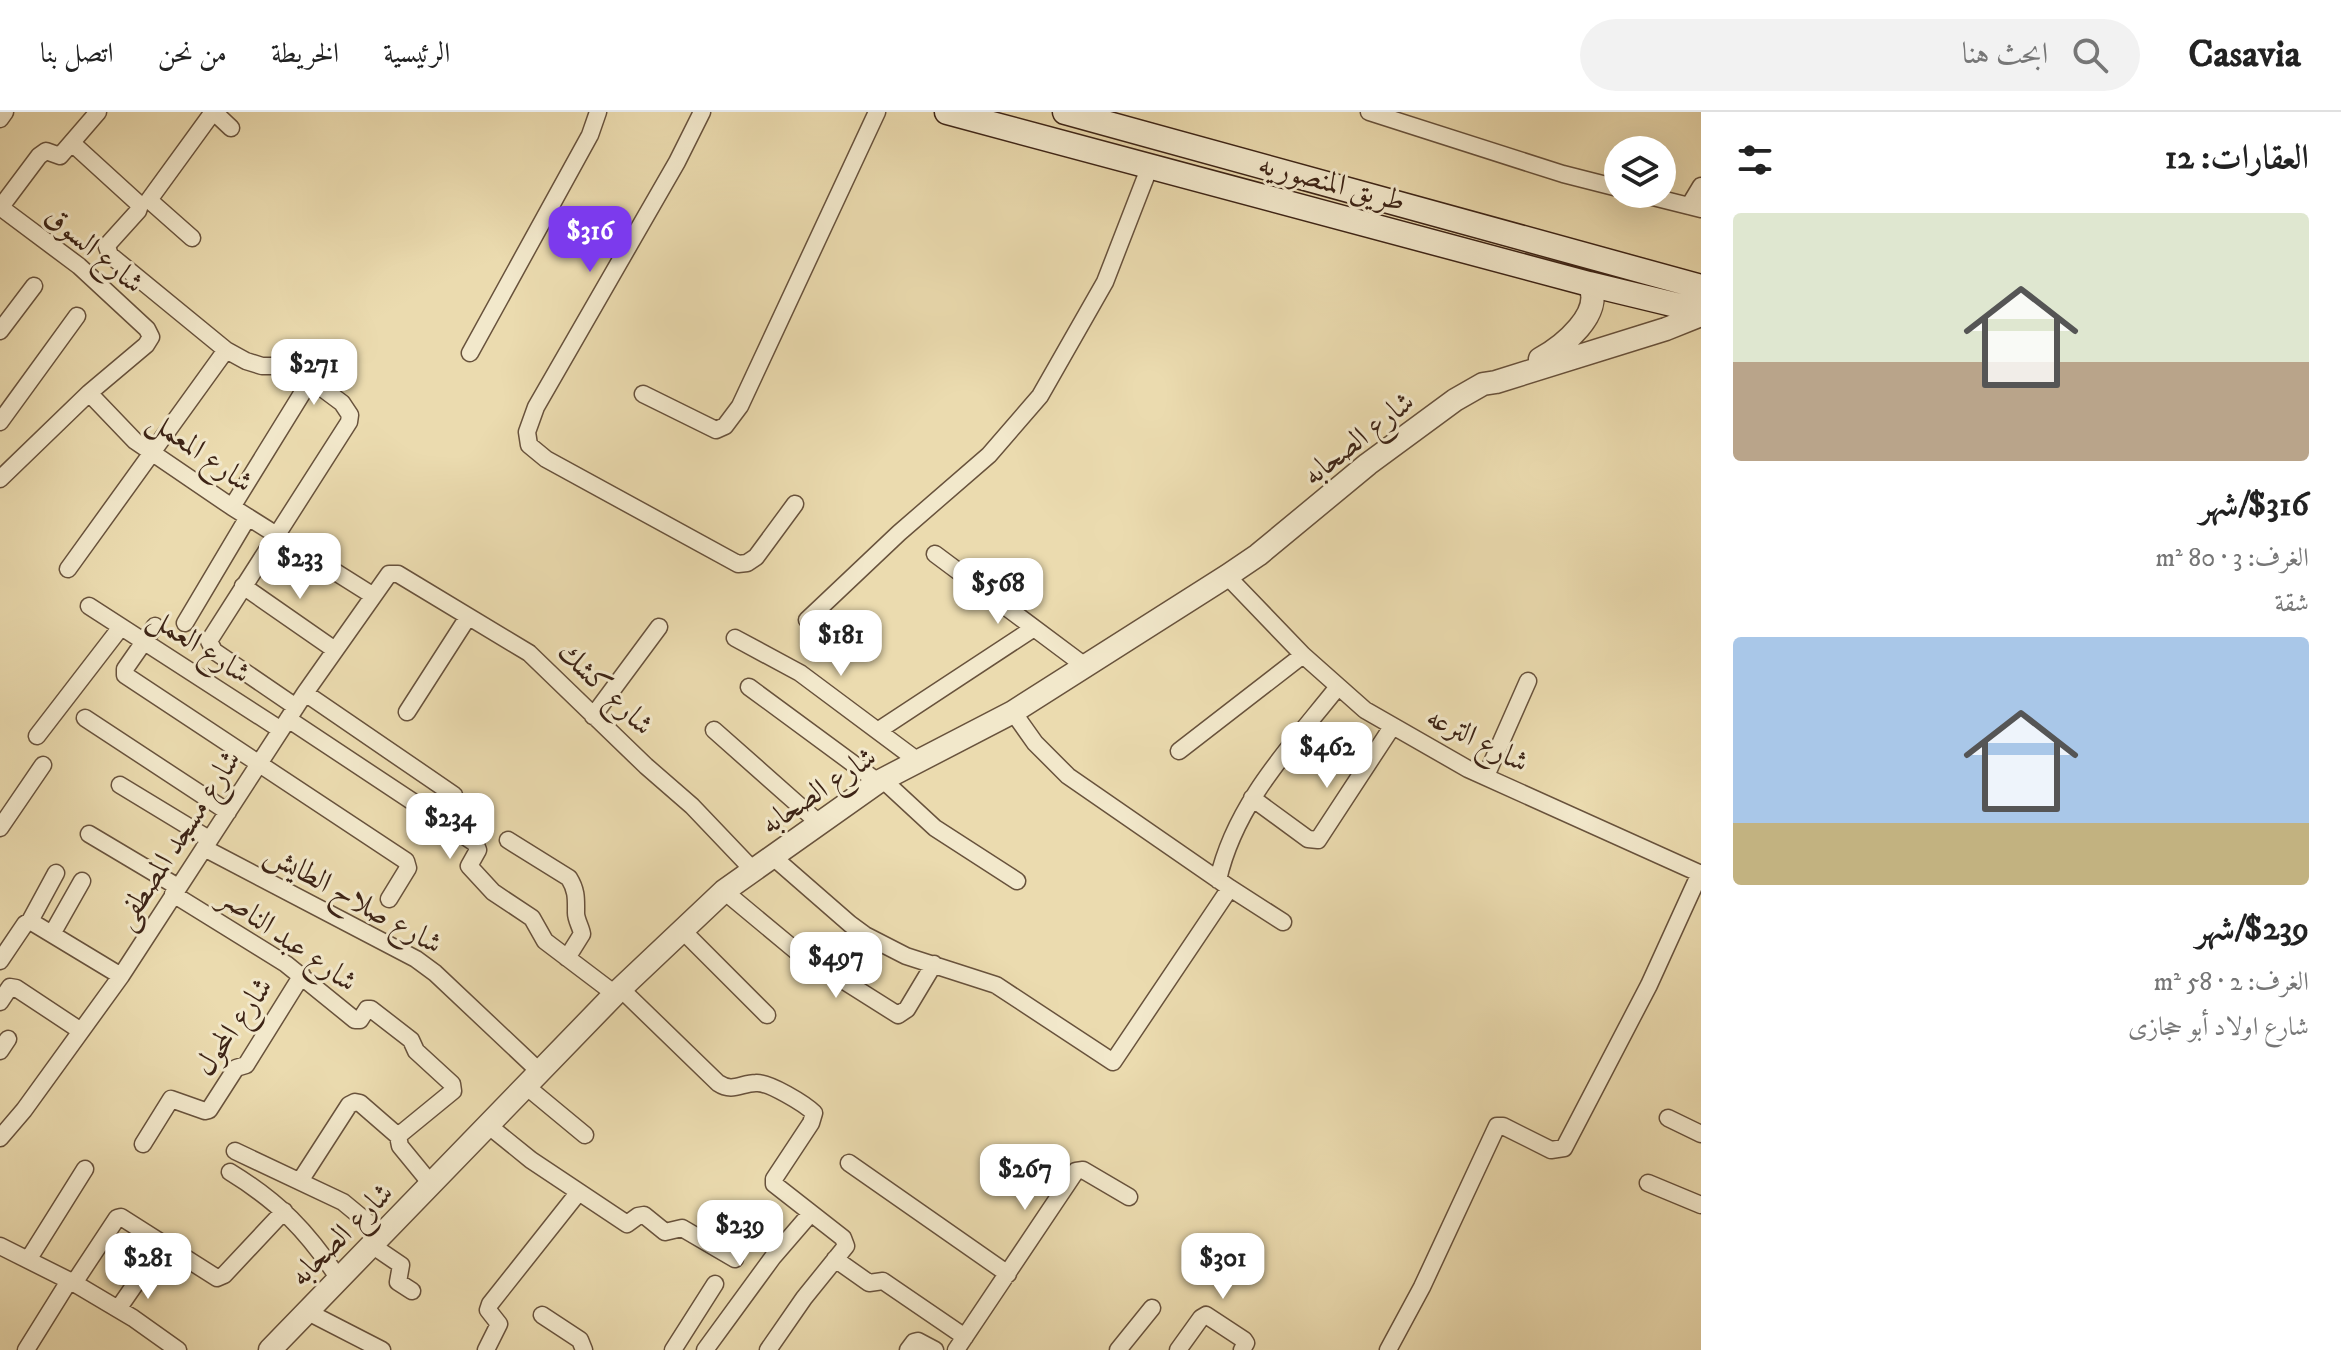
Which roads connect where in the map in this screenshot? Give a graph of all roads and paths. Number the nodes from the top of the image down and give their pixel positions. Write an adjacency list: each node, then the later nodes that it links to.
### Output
1 (5, 112): 10 (street)
2 (98, 112): 12 (street)
3 (213, 112): 11 (street); 18 (street)
4 (598, 112): 26 (street)
5 (702, 112): 34 (street)
6 (877, 112): 30 (street)
7 (947, 112): 13 (main road, طريق المنصوريه)
8 (1065, 112): 21 (main road, طريق المنصوريه)
9 (1369, 112): 14 (street)
10 (0, 119)
11 (231, 128)
12 (72, 143): 16 (street); 25 (street)
13 (1150, 166): 19 (main road, طريق المنصوريه); 46 (street)
14 (1604, 184)
15 (1701, 186): 17 (street)
16 (0, 208): 29 (street, شارع السوق)
17 (1695, 208)
18 (192, 238)
19 (1589, 284): 22 (main road, طريق المنصوريه); 28 (street, شارع الصحابه)
20 (34, 286): 24 (street)
21 (1701, 287)
22 (1701, 313): 28 (street, شارع الصحابه)
23 (77, 316): 31 (street)
24 (0, 331)
25 (226, 350): 27 (street); 32 (street)
26 (470, 353)
27 (311, 379): 35 (street); 37 (street)
28 (1483, 384): 41 (street, شارع الصحابه)
29 (89, 393): 32 (street, شارع المعمل); 33 (street)
30 (643, 394)
31 (0, 422)
32 (152, 453): 35 (street, شارع المعمل); 39 (street)
33 (2, 473)
34 (795, 504)
35 (232, 507): 36 (street, شارع المعمل)
36 (248, 517): 37 (street, شارع المعمل); 47 (street)
37 (276, 534): 42 (street); 43 (street, شارع المعمل)
38 (935, 554): 51 (street)
39 (68, 569)
40 (398, 574): 43 (street, شارع مسجد المصطفى); 45 (street, شارع كشك)
41 (1227, 576): 55 (street, شارع الترعه); 56 (street, شارع الصحابه)
42 (243, 586): 54 (street); 60 (street)
43 (372, 595): 54 (street, شارع مسجد المصطفى)
44 (89, 606): 49 (street, شارع العمل)
45 (468, 617): 61 (street); 63 (street, شارع كشك)
46 (807, 620)
47 (185, 623)
48 (155, 626): 53 (street)
49 (121, 627): 53 (street, شارع العمل); 68 (street)
50 (659, 627): 63 (street)
51 (1034, 628): 56 (street); 67 (street)
52 (735, 638): 67 (street)
53 (144, 642): 60 (street, شارع العمل); 71 (street)
54 (335, 650): 60 (street, شارع مسجد المصطفى)
55 (1303, 655): 59 (street, شارع الترعه); 69 (street)
56 (1085, 666): 62 (street, شارع الصحابه)
57 (1528, 681): 73 (street)
58 (749, 687): 74 (street)
59 (1337, 688): 65 (street, شارع الترعه); 77 (street)
60 (293, 712): 71 (street, شارع مسجد المصطفى); 76 (street); 98 (street)
61 (407, 712)
62 (1013, 712): 70 (street, شارع الصحابه); 90 (street)
63 (593, 716): 85 (street, شارع كشك)
64 (85, 718): 78 (street)
65 (1392, 727): 73 (street, شارع الترعه); 77 (street)
66 (714, 730): 79 (street)
67 (879, 730): 70 (street)
68 (37, 736)
69 (1179, 751)
70 (918, 761): 74 (street, شارع الصحابه)
71 (259, 764): 78 (street, شارع مسجد المصطفى); 93 (street)
72 (43, 765): 80 (street)
73 (1486, 776): 87 (street, شارع الترعه)
74 (880, 780): 79 (street, شارع الصحابه); 89 (street)
75 (120, 785): 83 (street, شارع صلاح الطايش)
76 (454, 795)
77 (1252, 798): 90 (street)
78 (228, 812): 83 (street, شارع مسجد المصطفى)
79 (819, 823): 84 (street, شارع الصحابه)
80 (0, 828)
81 (89, 834): 91 (street, شارع عبد الناصر)
82 (508, 840): 98 (street)
83 (206, 844): 91 (street, شارع مسجد المصطفى); 107 (street, شارع صلاح الطايش)
84 (772, 856): 85 (street, شارع الصحابه); 100 (street)
85 (753, 870): 92 (street, شارع الصحابه)
86 (56, 873): 94 (street)
87 (1701, 874): 156 (street)
88 (82, 881): 97 (street)
89 (1017, 881)
90 (1224, 884): 95 (street); 100 (street)
91 (176, 891): 101 (street, شارع عبد الناصر); 102 (street, شارع مسجد المصطفى)
92 (724, 891): 96 (street, شارع الصحابه); 100 (street)
93 (389, 899)
94 (30, 921): 97 (street); 99 (street)
95 (1283, 922)
96 (682, 930): 103 (street, شارع الصحابه); 105 (street)
97 (52, 934): 102 (street)
98 (567, 958): 103 (street)
99 (0, 961)
100 (934, 964)
101 (302, 975): 112 (street, شارع عبد الناصر); 114 (street, شارع المحول)
102 (121, 976): 106 (street, شارع مسجد المصطفى)
103 (618, 992): 107 (street, شارع الصحابه); 126 (street)
104 (0, 1002): 106 (street)
105 (767, 1015)
106 (81, 1031): 113 (street, شارع مسجد المصطفى)
107 (534, 1079): 109 (street, شارع الصحابه); 111 (street, شارع صلاح الطايش)
108 (1668, 1118): 110 (street)
109 (489, 1126): 121 (street, شارع الصحابه); 122 (street)
110 (1701, 1134)
111 (585, 1135)
112 (398, 1136): 119 (street); 121 (street)
113 (0, 1138)
114 (143, 1144)
115 (235, 1151): 119 (street)
116 (849, 1163): 133 (street)
117 (85, 1169): 131 (street)
118 (230, 1172): 125 (street)
119 (300, 1181): 127 (street)
120 (1648, 1183): 124 (street)
121 (432, 1185): 127 (street, شارع الصحابه)
122 (578, 1193): 129 (street); 148 (street)
123 (1129, 1197): 133 (street)
124 (1701, 1205)
125 (284, 1211): 134 (street); 135 (street)
126 (811, 1213): 130 (street); 151 (street)
127 (378, 1240): 134 (street, شارع الصحابه); 137 (street)
128 (0, 1246): 131 (street)
129 (735, 1259)
130 (835, 1259): 142 (street); 152 (street)
131 (28, 1260): 135 (street)
132 (145, 1270): 139 (street)
133 (1008, 1274): 142 (street)
134 (339, 1279): 140 (street, شارع الصحابه)
135 (72, 1282): 139 (street); 145 (street)
136 (715, 1284): 150 (street)
137 (412, 1291)
138 (1152, 1308): 153 (street)
139 (118, 1309): 144 (street)
140 (306, 1311): 143 (street); 146 (street, شارع الصحابه)
141 (542, 1315): 149 (street)
142 (961, 1343)
143 (356, 1344): 147 (street)
144 (176, 1349)
145 (26, 1350)
146 (270, 1350)
147 (382, 1350)
148 (486, 1350)
149 (584, 1350)
150 (673, 1350)
151 (705, 1350)
152 (768, 1350)
153 (1118, 1350)
154 (1178, 1350): 155 (street)
155 (1242, 1350)
156 (1388, 1350)

